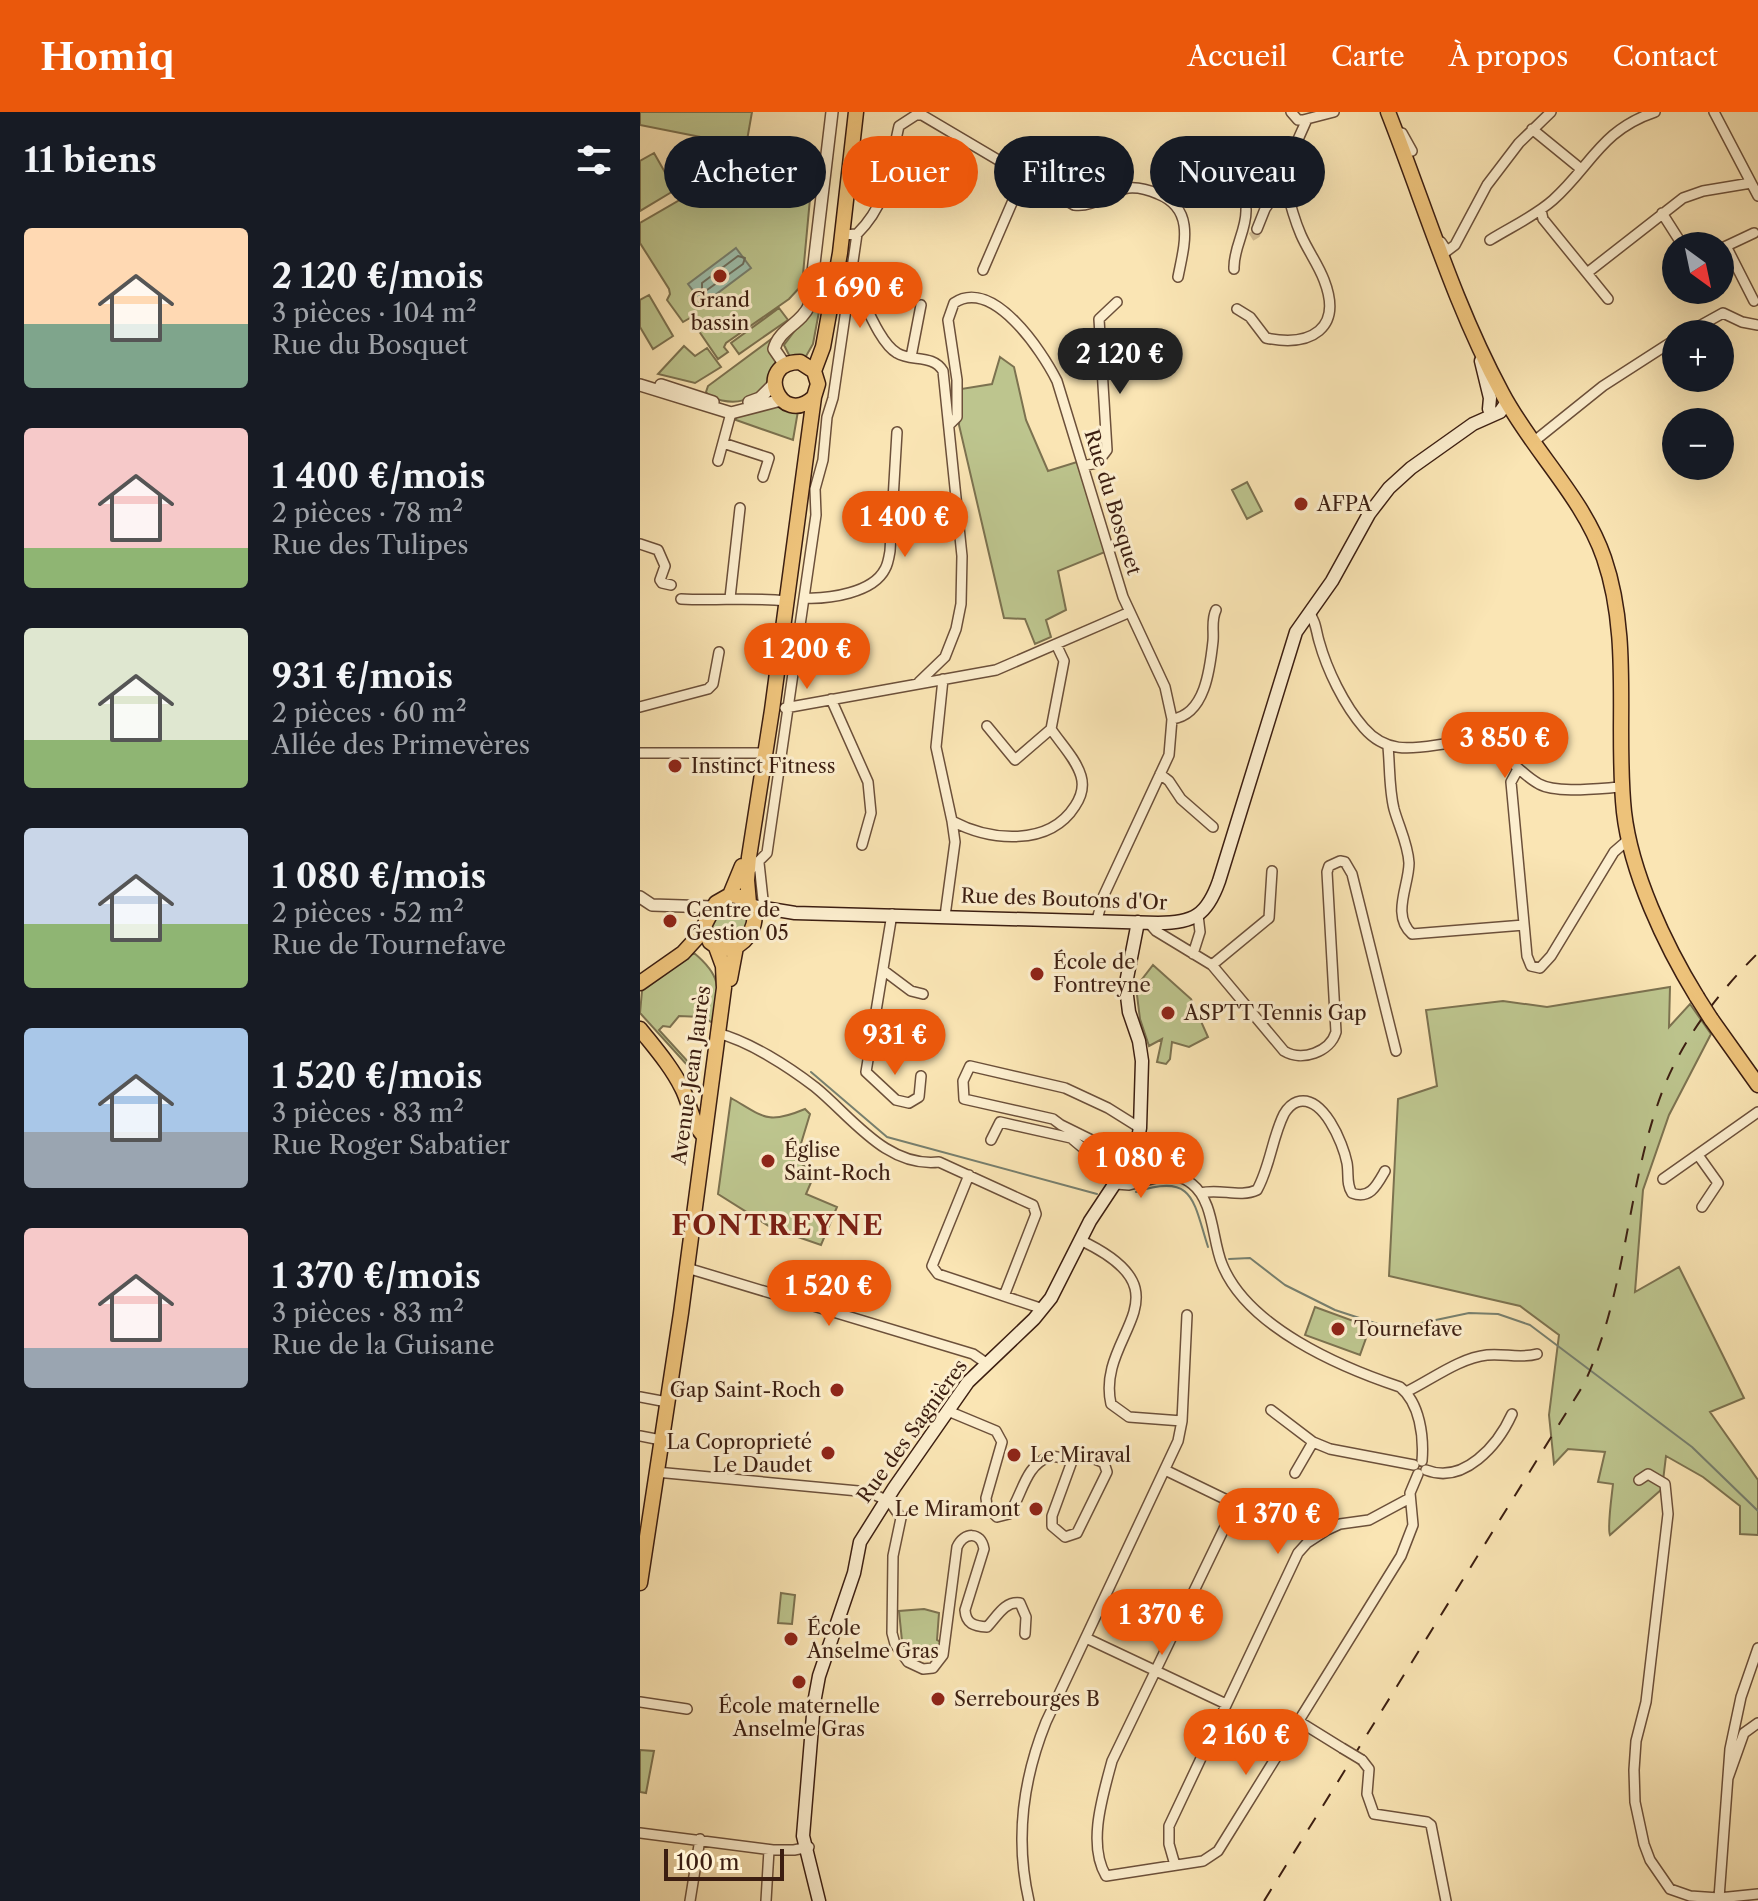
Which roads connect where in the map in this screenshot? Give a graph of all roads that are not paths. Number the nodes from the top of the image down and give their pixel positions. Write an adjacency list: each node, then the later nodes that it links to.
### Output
1 (832, 112): 48 (street)
2 (855, 112): 16 (main road); 27 (main road)
3 (1291, 112): 9 (street)
4 (1334, 112): 9 (street)
5 (1393, 112): 30 (main road); 30 (main road)
6 (1551, 112): 10 (street)
7 (1655, 112): 13 (street)
8 (1714, 112): 14 (street)
9 (1307, 119): 11 (street)
10 (1532, 129): 13 (street); 30 (street)
11 (1301, 136)
12 (994, 157): 27 (street)
13 (1581, 169): 22 (street)
14 (1751, 183): 17 (street); 23 (street)
15 (1134, 189): 37 (street)
16 (841, 190): 27 (street); 34 (main road)
17 (1758, 196)
18 (1010, 208): 33 (street)
19 (1266, 208): 24 (street)
20 (1293, 208): 42 (street)
21 (1246, 209): 24 (street)
22 (1541, 210): 28 (street); 35 (street)
23 (1662, 213): 25 (street); 35 (street)
24 (1250, 232): 32 (street)
25 (1674, 232)
26 (1754, 233): 29 (street)
27 (849, 234): 34 (street); 36 (street); 48 (main road)
28 (1490, 240)
29 (1734, 243)
30 (1446, 251): 45 (main road); 49 (main road)
31 (1734, 267): 39 (street)
32 (1234, 269)
33 (983, 270)
34 (828, 273): 48 (main road)
35 (1587, 273): 38 (street)
36 (851, 277): 47 (street); 67 (street)
37 (1178, 277)
38 (1608, 299)
39 (1754, 301)
40 (1117, 302): 61 (street)
41 (921, 305): 47 (street)
42 (1237, 309)
43 (1710, 320): 44 (street)
44 (1758, 325)
45 (1476, 342): 49 (main road); 54 (main road)
46 (1662, 348): 59 (street)
47 (911, 357): 56 (street)
48 (800, 365): 51 (main road); 52 (main road)
49 (1490, 370): 54 (main road)
50 (640, 382): 51 (street); 55 (street)
51 (774, 384): 53 (main road)
52 (808, 401): 53 (main road); 69 (main road); 69 (main road)
53 (774, 402): 55 (street)
54 (1499, 408): 59 (main road); 72 (main road)
55 (731, 413): 58 (street)
56 (950, 424): 61 (street, Rue du Bosquet); 75 (street, Rue du Bosquet)
57 (897, 432): 67 (street)
58 (723, 443): 60 (street); 62 (street)
59 (1532, 443): 89 (main road)
60 (718, 461)
61 (1083, 466): 71 (street, Rue du Bosquet)
62 (763, 477)
63 (740, 508): 66 (street)
64 (640, 544): 65 (street)
65 (671, 585)
66 (730, 598): 68 (street); 69 (street)
67 (805, 598): 79 (street)
68 (681, 599)
69 (783, 601): 79 (main road)
70 (1216, 610): 81 (street)
71 (1130, 612): 73 (street); 81 (street, Rue du Bosquet)
72 (1305, 618): 84 (street); 102 (main road)
73 (1056, 644): 76 (street); 83 (street)
74 (719, 652): 80 (street)
75 (945, 657): 76 (street); 77 (street, Rue du Bosquet)
76 (948, 678): 77 (street); 90 (street)
77 (919, 682): 78 (street)
78 (831, 699): 79 (street); 92 (street)
79 (776, 701): 86 (main road); 97 (main road)
80 (640, 707)
81 (1172, 719): 88 (street)
82 (987, 726): 83 (street)
83 (1051, 729): 90 (street)
84 (1388, 747): 87 (street); 107 (street)
85 (640, 753): 86 (street)
86 (759, 753): 95 (main road)
87 (1518, 769): 89 (street); 107 (street)
88 (1160, 774): 91 (street); 104 (street)
89 (1623, 787): 93 (main road)
90 (952, 821): 103 (street)
91 (1213, 827)
92 (862, 845)
93 (1631, 845): 107 (street); 121 (main road, bridge)
94 (1272, 871): 113 (street)
95 (730, 895): 97 (main road); 99 (main road)
96 (640, 897): 98 (street)
97 (755, 906): 100 (main road, Rue des Boutons d'Or); 106 (main road)
98 (687, 907): 99 (street); 108 (street)
99 (713, 907): 108 (main road)
100 (783, 912): 101 (main road, Rue des Boutons d'Or); 106 (main road, Rue des Boutons d'Or)
101 (892, 914): 103 (main road, Rue des Boutons d'Or); 114 (street)
102 (1198, 915): 105 (main road, Rue des Boutons d'Or); 112 (street)
103 (945, 916): 104 (main road, Rue des Boutons d'Or)
104 (1097, 920): 105 (main road, Rue des Boutons d'Or)
105 (1143, 922): 112 (street); 123 (main road, Rue des Sagnières)
106 (754, 925): 110 (main road)
107 (1524, 925)
108 (704, 927): 109 (main road); 111 (main road)
109 (715, 946): 110 (main road); 111 (main road); 118 (main road, Avenue Jean Jaurès)
110 (736, 947): 118 (main road, Avenue Jean Jaurès)
111 (683, 953): 115 (main road)
112 (1193, 954): 113 (street)
113 (1212, 965): 119 (street)
114 (883, 970): 116 (street); 120 (street)
115 (640, 983)
116 (923, 994)
117 (640, 1029): 124 (main road)
118 (720, 1034): 124 (main road, Avenue Jean Jaurès); 129 (street); 134 (main road, Avenue Jean Jaurès)
119 (1396, 1051)
120 (921, 1076)
121 (1758, 1085)
122 (1758, 1112): 126 (street)
123 (1140, 1128): 128 (main road, Rue des Sagnières); 128 (street)
124 (703, 1135): 134 (main road, Avenue Jean Jaurès)
125 (991, 1140): 128 (street)
126 (1698, 1155): 131 (street); 133 (street)
127 (1385, 1171): 132 (street)
128 (1124, 1173): 130 (street); 130 (street); 135 (main road, Rue des Sagnières)
129 (969, 1175): 137 (street); 137 (street)
130 (1163, 1176): 132 (street)
131 (1663, 1179)
132 (1201, 1193): 142 (street)
133 (1702, 1207)
134 (695, 1209): 136 (main road, Avenue Jean Jaurès)
135 (1080, 1240): 138 (main road, Rue des Sagnières); 148 (street)
136 (687, 1268): 141 (street); 144 (main road, Avenue Jean Jaurès)
137 (1004, 1296): 138 (street)
138 (1043, 1309): 141 (main road, Rue des Sagnières)
139 (1187, 1315): 148 (street)
140 (1537, 1354): 142 (street)
141 (986, 1363): 146 (main road, Rue des Sagnières)
142 (1406, 1392): 153 (street)
143 (640, 1397): 144 (street)
144 (667, 1402): 150 (main road, Avenue Jean Jaurès)
145 (1271, 1410): 151 (street)
146 (948, 1411): 152 (street); 159 (main road, Rue des Sagnières)
147 (1512, 1414): 153 (street)
148 (1182, 1421): 154 (street)
149 (640, 1436): 150 (street)
150 (661, 1440): 155 (main road, Avenue Jean Jaurès)
151 (1313, 1442): 153 (street); 156 (street)
152 (1066, 1459): 152 (street)
153 (1420, 1468): 158 (street)
154 (1165, 1470): 162 (street); 164 (street)
155 (656, 1472): 159 (street); 160 (main road, Avenue Jean Jaurès)
156 (1295, 1473)
157 (1639, 1480): 176 (street)
158 (1410, 1498): 166 (street); 168 (street)
159 (886, 1500): 161 (street); 173 (main road, Rue des Sagnières)
160 (640, 1583)
161 (1025, 1634)
162 (1086, 1638): 164 (street); 182 (street)
163 (1758, 1648): 170 (street)
164 (1155, 1672): 166 (street); 175 (street)
165 (640, 1702): 167 (street)
166 (1226, 1704): 175 (street)
167 (687, 1709)
168 (1300, 1722): 175 (street); 183 (street, bridge)
169 (1758, 1723): 170 (street)
170 (1726, 1780): 178 (street)
171 (640, 1833): 172 (street)
172 (700, 1839): 174 (street); 179 (street)
173 (806, 1847): 174 (street); 181 (main road, Rue des Sagnières)
174 (769, 1850): 180 (street)
175 (1175, 1865)
176 (1670, 1889): 178 (street); 184 (street)
177 (1758, 1894): 178 (street)
178 (1719, 1898)
179 (690, 1901)
180 (766, 1901)
181 (822, 1901)
182 (1029, 1901)
183 (1446, 1901)
184 (1665, 1901)

